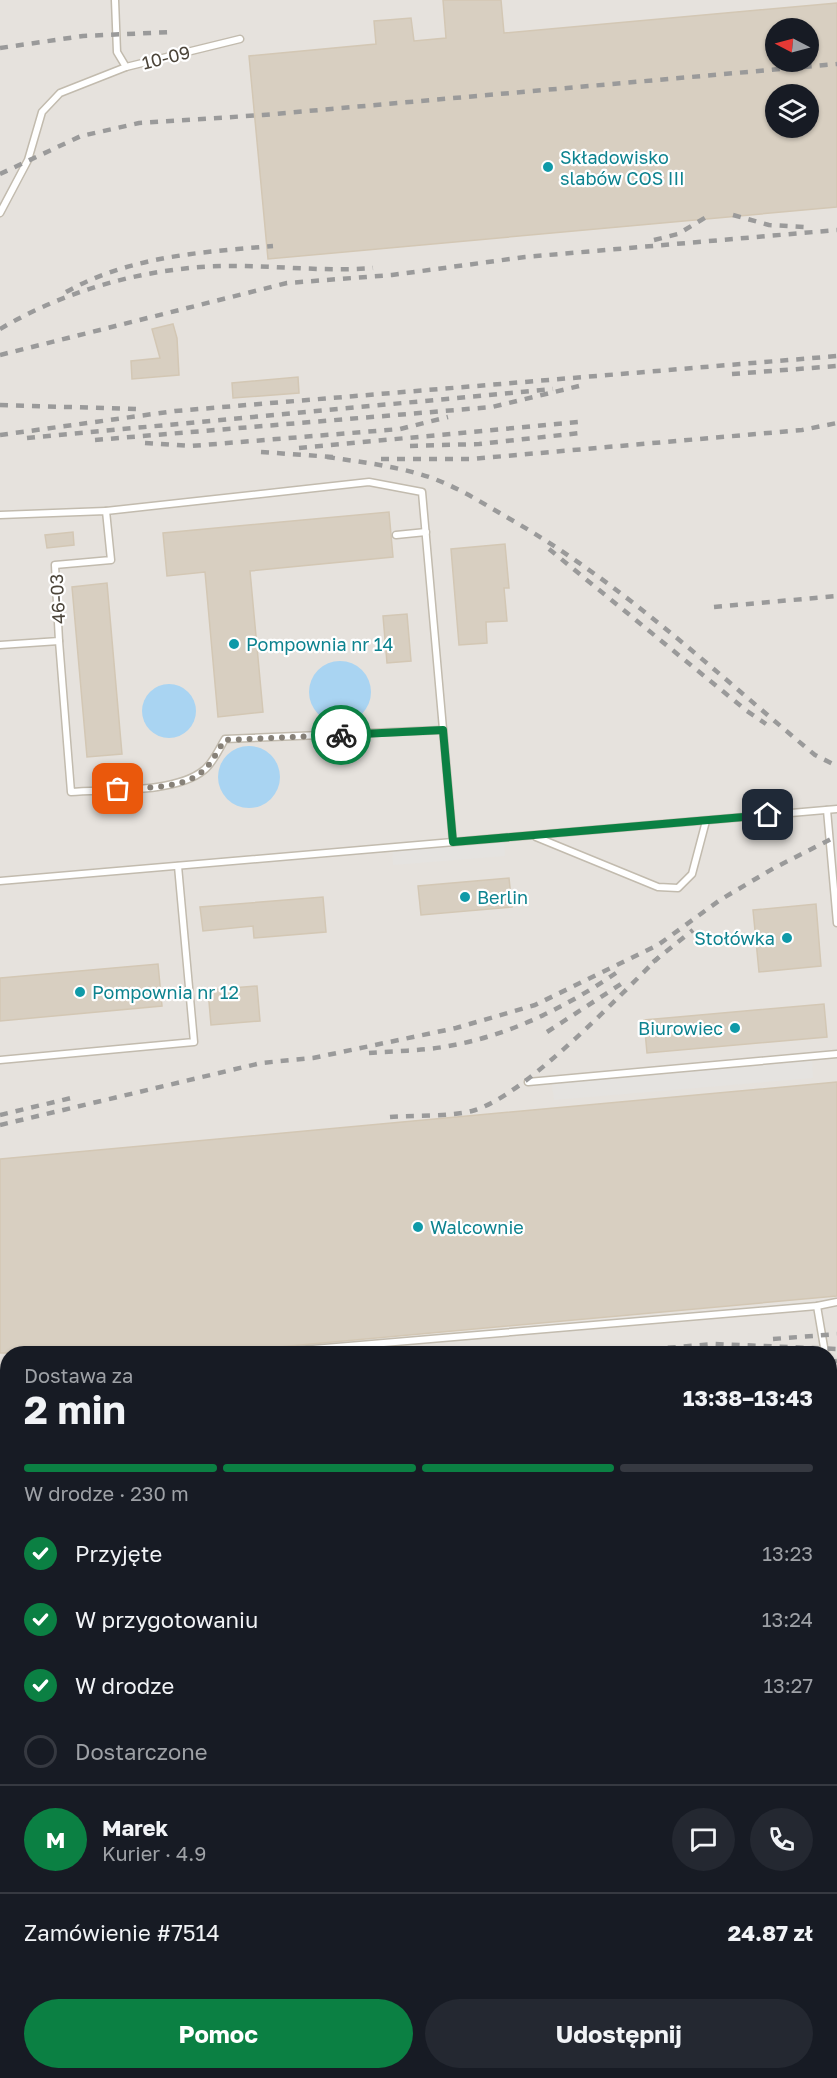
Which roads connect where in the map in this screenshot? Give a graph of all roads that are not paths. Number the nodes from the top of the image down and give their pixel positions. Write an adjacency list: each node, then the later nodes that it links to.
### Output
1 (116, 0): 3 (lane, 10-09)
2 (240, 39): 3 (lane, 10-09)
3 (126, 67): 4 (lane)
4 (0, 213)
5 (106, 511): 6 (lane); 7 (lane); 9 (lane, 46-03)
6 (0, 515)
7 (426, 532): 8 (lane); 11 (lane)
8 (396, 535)
9 (59, 641): 10 (lane, 46-03); 11 (lane)
10 (0, 645)
11 (443, 730): 16 (lane)
12 (837, 809): 13 (lane)
13 (827, 810): 14 (lane); 19 (lane)
14 (706, 821): 15 (lane); 15 (lane)
15 (532, 836): 16 (lane)
16 (453, 842): 17 (lane)
17 (178, 866): 18 (lane); 21 (lane)
18 (0, 881)
19 (837, 923)
20 (837, 1054): 22 (lane)
21 (0, 1060)
22 (528, 1082)
23 (837, 1302): 24 (lane)
24 (817, 1306): 25 (lane); 26 (lane)
25 (348, 1346)
26 (824, 1346)

